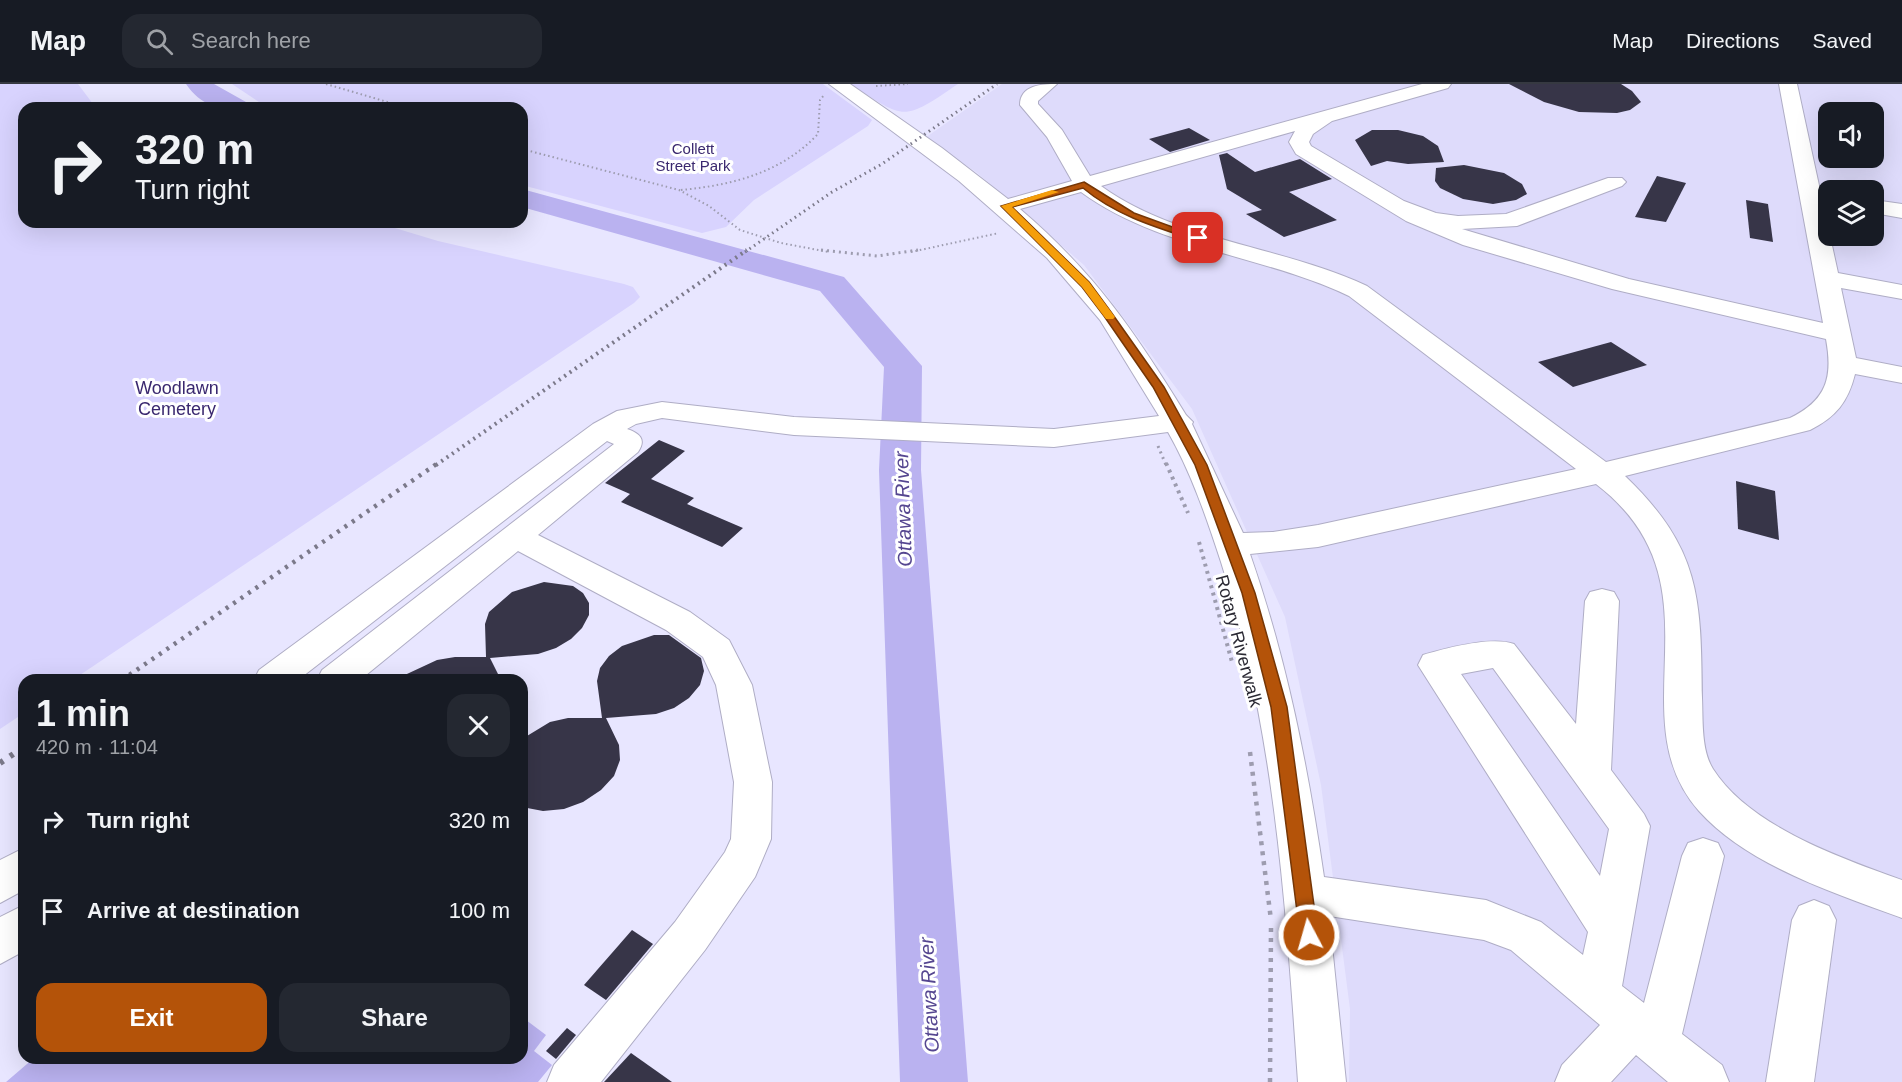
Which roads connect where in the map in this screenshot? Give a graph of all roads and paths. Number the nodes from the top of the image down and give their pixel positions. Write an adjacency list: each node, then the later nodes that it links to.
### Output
1 (326, 84): 7 (path)
2 (908, 84): 6 (path)
3 (1048, 84): 11 (street)
4 (1442, 84): 8 (street)
5 (1788, 84): 13 (street)
6 (841, 86): 12 (path); 17 (street)
7 (388, 102)
8 (1324, 118): 11 (street); 14 (street)
9 (528, 151): 12 (path)
10 (1614, 182): 14 (street)
11 (1084, 184): 17 (street); 26 (street)
12 (679, 190): 17 (path)
13 (1818, 190)
14 (1396, 206): 21 (street)
15 (1884, 208): 16 (street)
16 (1902, 211)
17 (1006, 219): 24 (street)
18 (1824, 246): 19 (street)
19 (1827, 278): 20 (street); 21 (street)
20 (1902, 292)
21 (1836, 333): 22 (street)
22 (1844, 364): 23 (street); 26 (street)
23 (1902, 375)
24 (1164, 424): 25 (street); 27 (path); 30 (street)
25 (603, 430): 29 (street); 33 (street)
26 (1601, 473): 30 (street); 41 (street)
27 (1189, 514)
28 (1197, 536): 32 (path, Rotary Riverwalk)
29 (516, 537): 34 (street); 48 (street)
30 (1232, 544): 40 (street)
31 (1602, 601): 36 (street)
32 (1235, 671)
33 (280, 674)
34 (343, 674)
35 (1249, 740): 49 (path)
36 (1591, 773): 43 (street); 43 (street)
37 (1703, 856): 47 (street)
38 (18, 870): 39 (street)
39 (0, 884)
40 (1305, 893): 46 (street); 50 (street)
41 (1902, 898)
42 (1814, 920): 53 (street)
43 (1610, 928): 46 (street)
44 (18, 930): 45 (street)
45 (0, 943)
46 (1598, 993): 47 (street)
47 (1645, 1032): 51 (street); 52 (street)
48 (571, 1082)
49 (1269, 1082)
50 (1322, 1082)
51 (1580, 1082)
52 (1705, 1082)
53 (1790, 1082)

